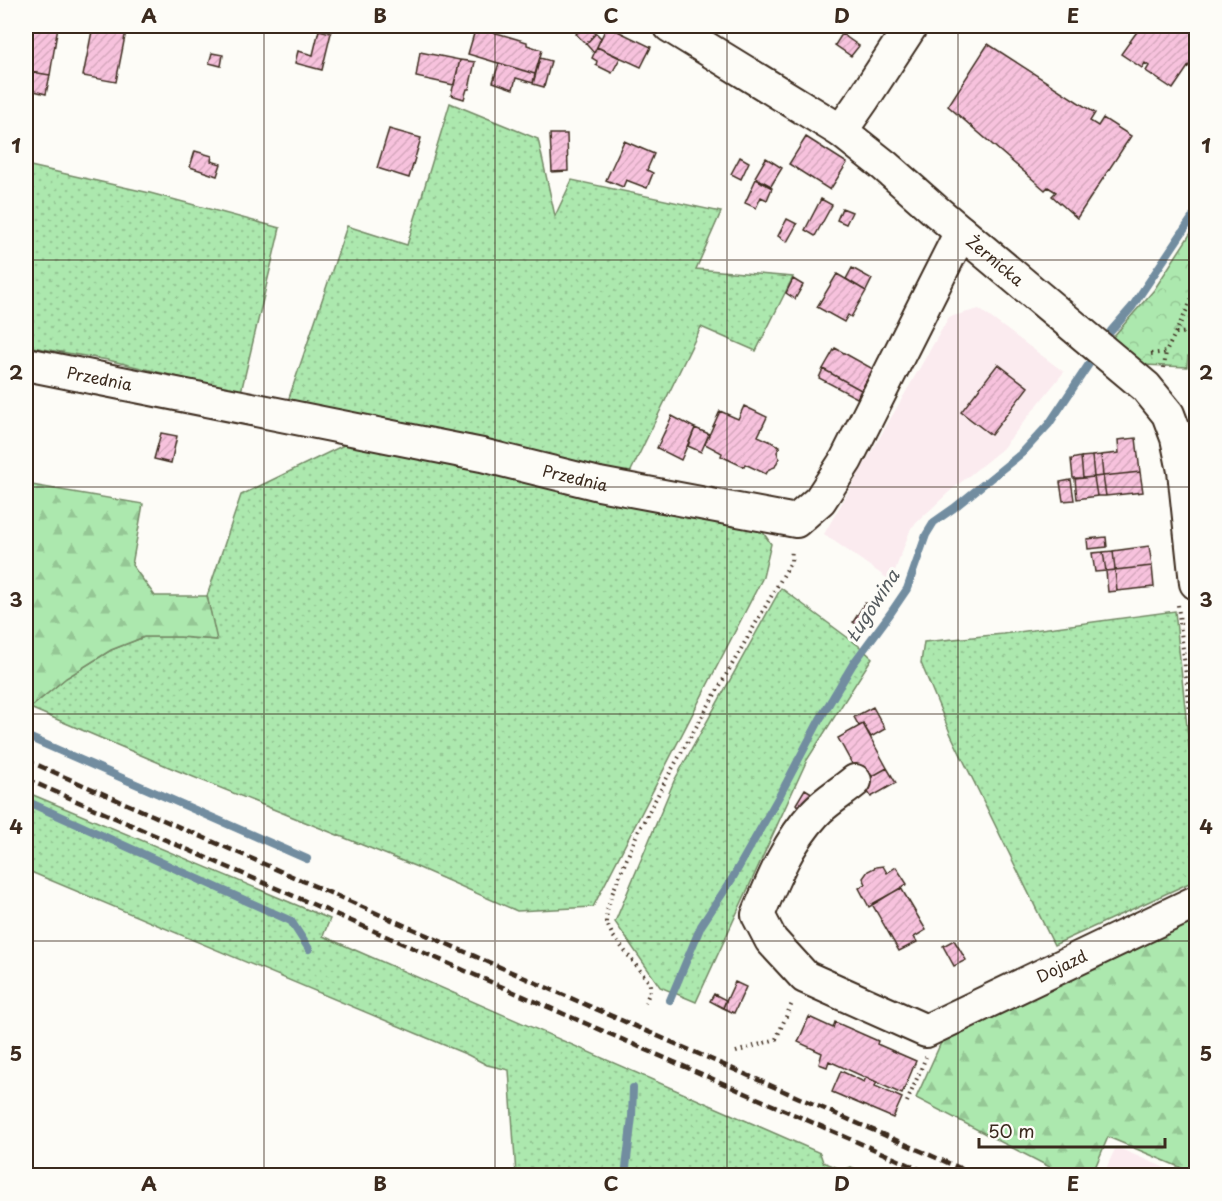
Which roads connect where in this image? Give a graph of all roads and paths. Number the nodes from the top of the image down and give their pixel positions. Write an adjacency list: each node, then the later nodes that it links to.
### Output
1 (670, 26): 3 (street, Żernicka)
2 (911, 26): 3 (street)
3 (841, 131): 4 (street, Żernicka)
4 (961, 232): 10 (street); 11 (street, Żernicka)
5 (1197, 291): 7 (path)
6 (1197, 332): 7 (path)
7 (1176, 334): 8 (path)
8 (1150, 355)
9 (26, 364): 10 (street, Przednia)
10 (796, 521): 15 (path)
11 (1197, 583)
12 (855, 781): 14 (street)
13 (1197, 902): 16 (street, Dojazd)
14 (805, 977): 16 (street); 17 (path)
15 (645, 1003)
16 (926, 1030): 18 (path)
17 (736, 1052)
18 (907, 1102)

